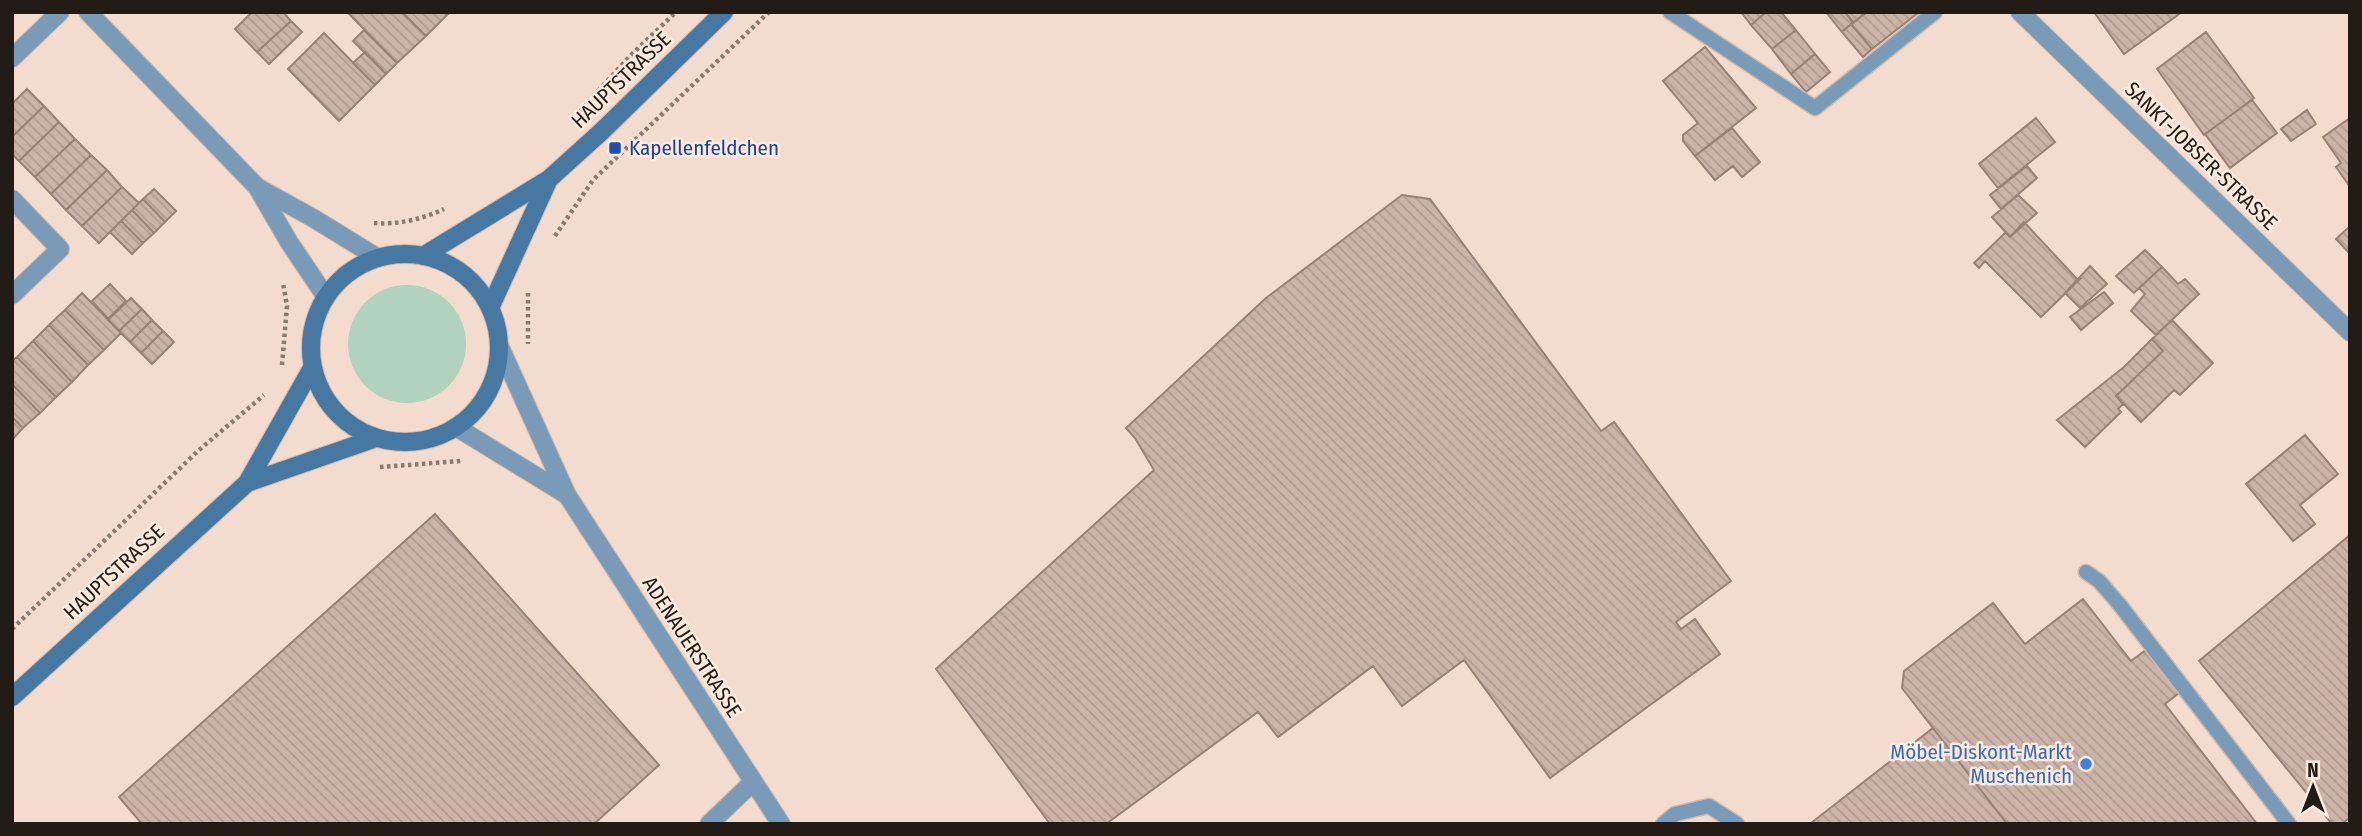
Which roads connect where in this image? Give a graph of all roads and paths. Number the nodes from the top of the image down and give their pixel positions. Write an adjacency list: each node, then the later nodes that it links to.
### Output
1 (60, 12): 9 (street)
2 (88, 12): 12 (street)
3 (676, 12): 10 (path)
4 (724, 12): 11 (main road, HAUPTSTRASSE)
5 (769, 12): 16 (path)
6 (1670, 12): 7 (lane)
7 (1935, 12)
8 (2020, 12): 23 (street, SANKT-JOBSER-STRASSE)
9 (12, 58)
10 (575, 117)
11 (549, 179): 17 (main road, HAUPTSTRASSE); 22 (main road, HAUPTSTRASSE)
12 (257, 187): 18 (street); 21 (street)
13 (12, 199): 20 (street)
14 (445, 209): 15 (path)
15 (433, 214)
16 (550, 244)
17 (423, 256): 18 (main road); 22 (main road)
18 (378, 258): 21 (main road)
19 (527, 285): 25 (path)
20 (12, 295)
21 (326, 297): 26 (main road)
22 (490, 308): 24 (main road)
23 (2350, 332)
24 (499, 345): 28 (main road); 33 (street, ADENAUERSTRASSE)
25 (528, 350)
26 (312, 368): 29 (main road); 32 (main road, HAUPTSTRASSE)
27 (253, 407): 35 (path)
28 (456, 427): 29 (main road); 30 (street, ADENAUERSTRASSE)
29 (376, 438): 32 (main road, HAUPTSTRASSE)
30 (499, 453): 31 (path); 33 (street, ADENAUERSTRASSE)
31 (367, 468)
32 (247, 483): 36 (main road, HAUPTSTRASSE)
33 (567, 495): 37 (street, ADENAUERSTRASSE)
34 (2086, 572): 42 (lane)
35 (12, 629)
36 (12, 697)
37 (752, 782): 38 (street); 39 (street, ADENAUERSTRASSE)
38 (709, 824)
39 (781, 824)
40 (1663, 824): 41 (lane)
41 (1737, 824)
42 (2289, 824)

